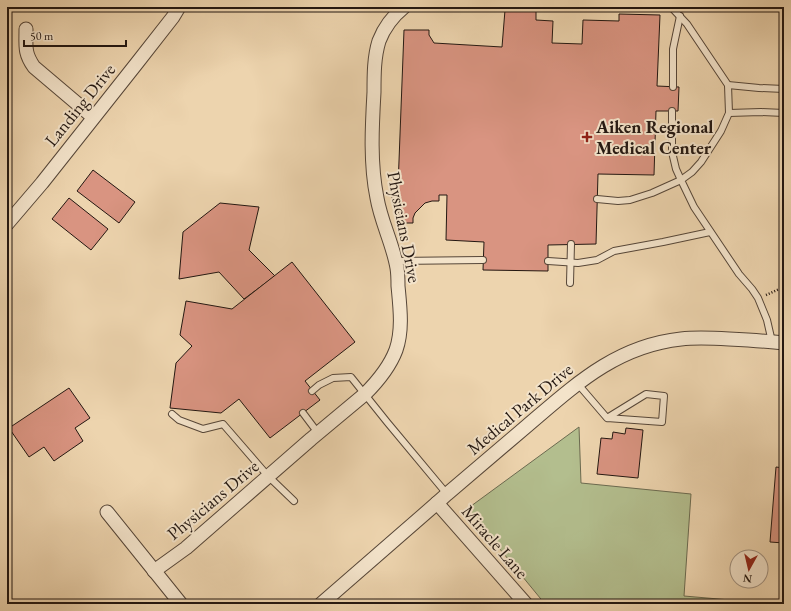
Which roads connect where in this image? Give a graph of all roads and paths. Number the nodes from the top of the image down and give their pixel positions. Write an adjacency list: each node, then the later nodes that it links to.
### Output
1 (179, 7): 12 (street, Landing Drive)
2 (404, 7): 18 (street, Physicians Drive)
3 (671, 7): 4 (lane)
4 (680, 16): 6 (lane); 7 (lane)
5 (26, 29): 12 (street)
6 (728, 85): 8 (lane); 10 (lane)
7 (673, 86)
8 (784, 89)
9 (672, 111): 13 (lane)
10 (729, 113): 11 (lane); 13 (lane)
11 (784, 113)
12 (93, 117): 15 (street, Landing Drive)
13 (681, 180): 14 (lane); 16 (lane)
14 (597, 199)
15 (7, 224)
16 (710, 232): 21 (lane); 24 (lane)
17 (572, 244): 21 (lane)
18 (395, 260): 19 (lane); 28 (street, Physicians Drive)
19 (483, 260)
20 (548, 261): 21 (lane)
21 (570, 262): 22 (lane)
22 (570, 283)
23 (784, 287): 24 (path)
24 (758, 298): 25 (lane)
25 (778, 342): 26 (street, Medical Park Drive)
26 (577, 384): 31 (lane); 34 (street, Medical Park Drive)
27 (312, 391): 28 (lane)
28 (365, 394): 32 (street, Physicians Drive); 34 (lane)
29 (303, 413): 32 (lane)
30 (172, 414): 33 (lane)
31 (607, 418): 31 (lane)
32 (318, 433): 33 (street, Physicians Drive)
33 (268, 476): 35 (lane); 37 (street, Physicians Drive)
34 (442, 498): 39 (street, Medical Park Drive); 40 (street, Miracle Lane)
35 (294, 501)
36 (107, 512): 37 (street)
37 (154, 571): 38 (street)
38 (181, 604)
39 (321, 604)
40 (526, 604)

